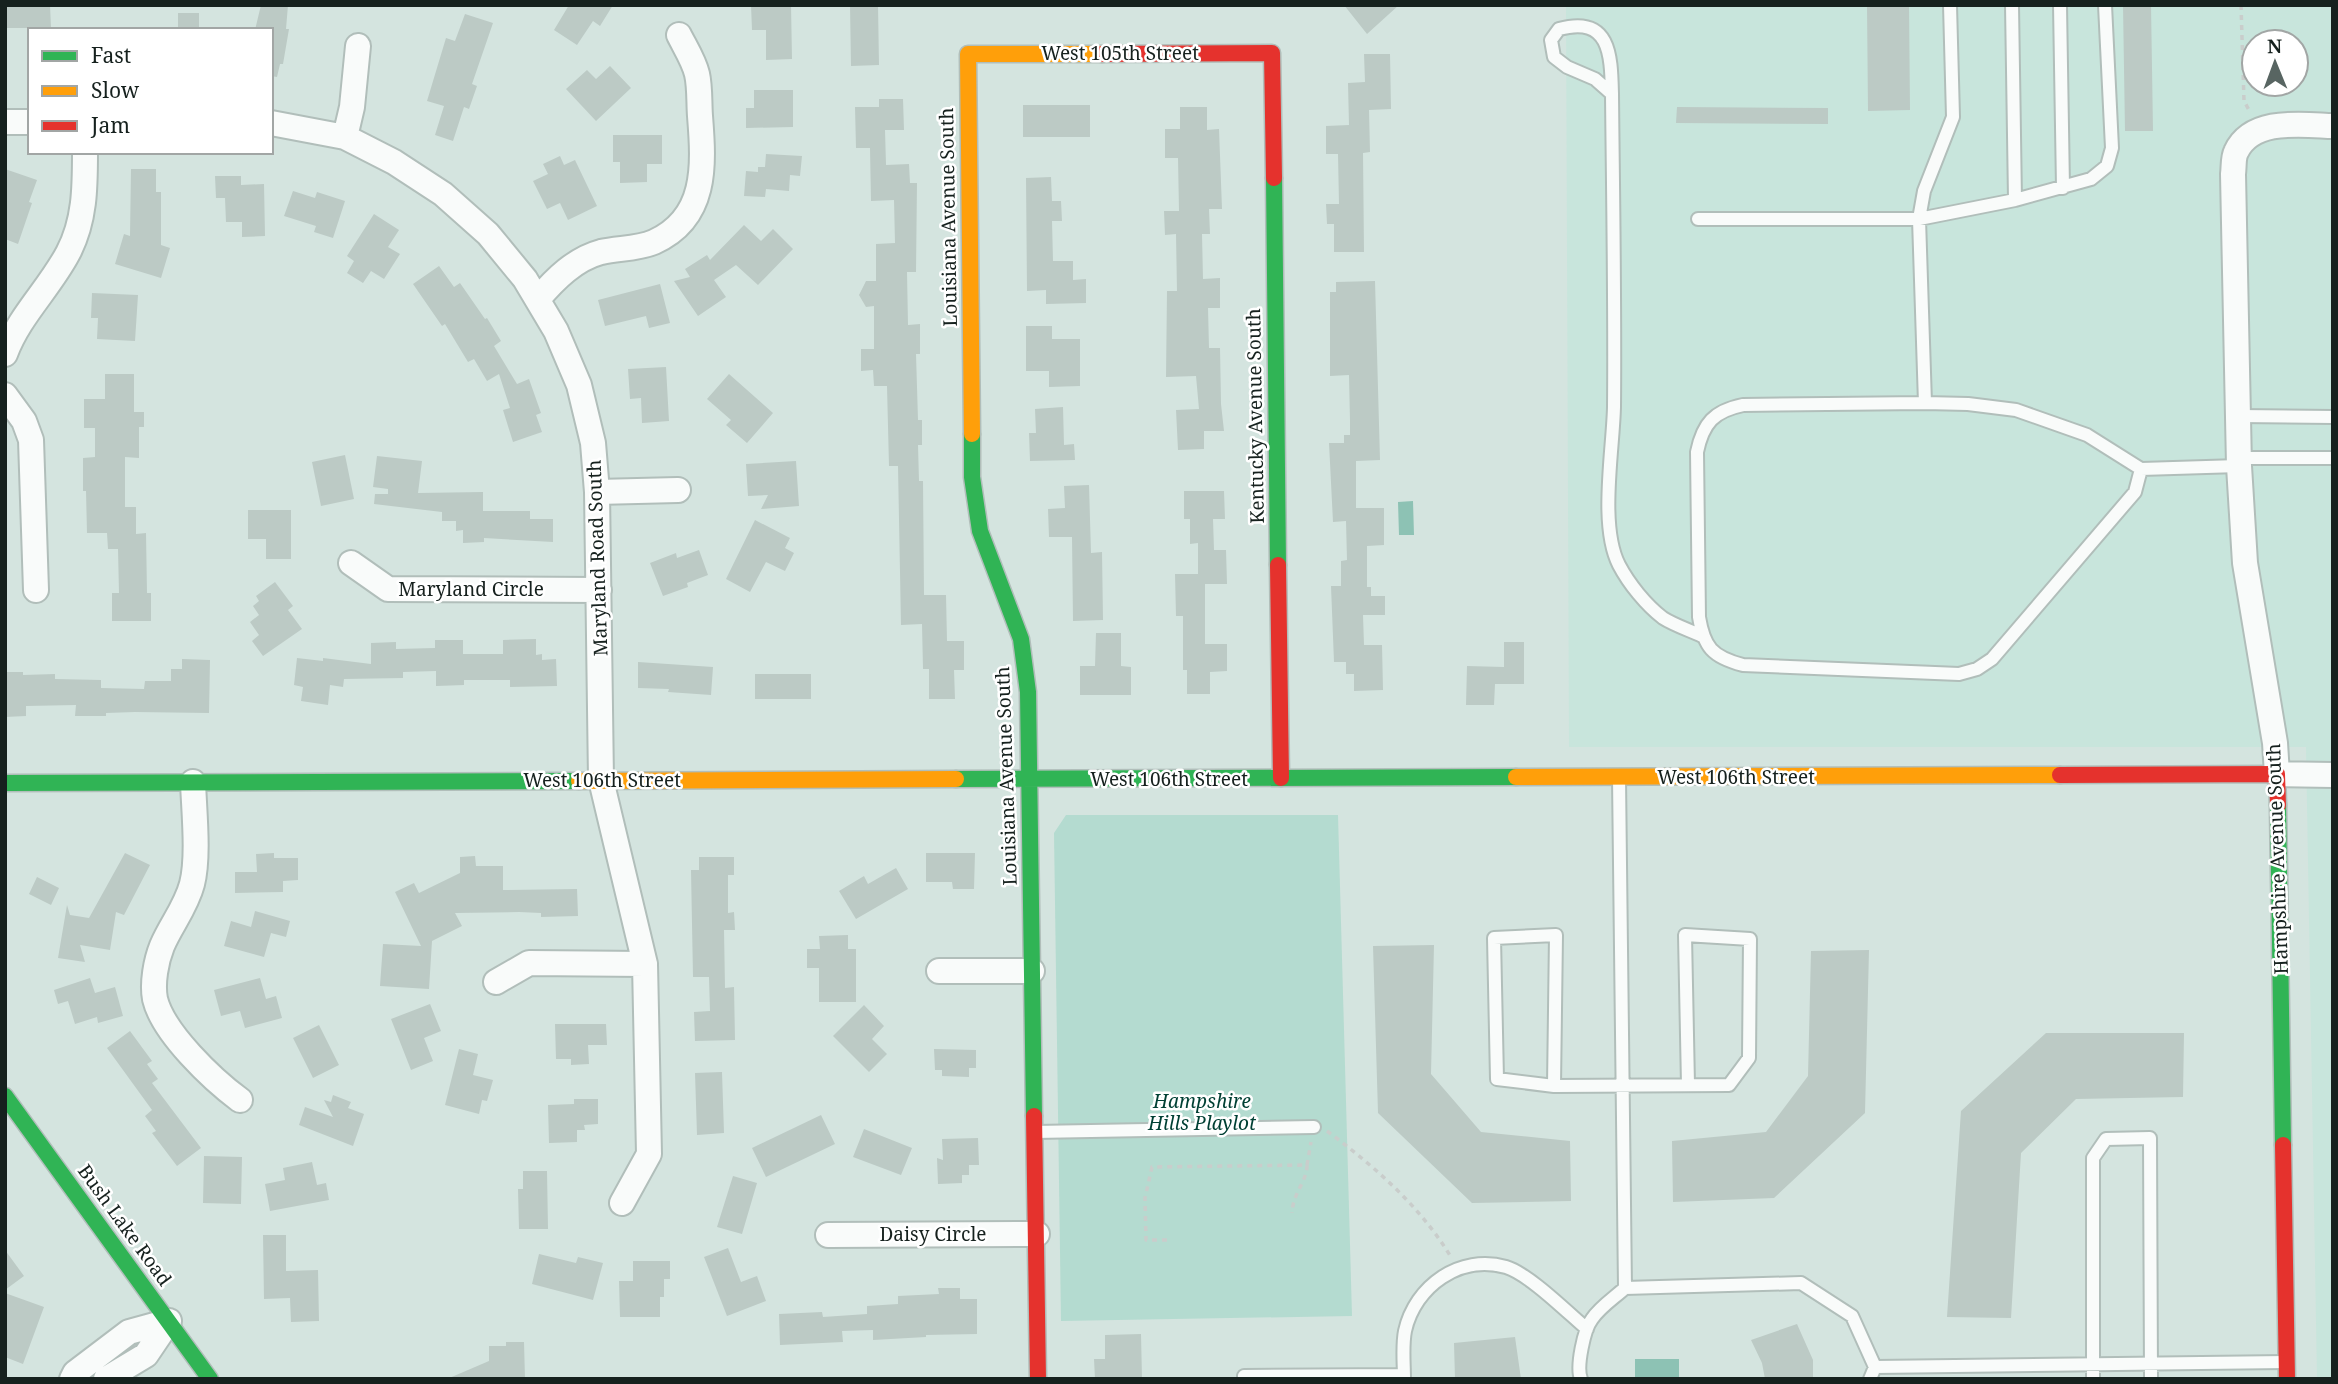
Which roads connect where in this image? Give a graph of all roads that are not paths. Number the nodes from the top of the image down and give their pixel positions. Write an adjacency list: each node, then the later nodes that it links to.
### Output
1 (1950, 5): 19 (lane)
2 (2012, 5): 17 (lane)
3 (2060, 5): 16 (lane)
4 (2105, 5): 16 (lane)
5 (679, 35): 20 (street)
6 (358, 46): 14 (street)
7 (1272, 53): 8 (street, West 105th Street); 38 (street, Kentucky Avenue South)
8 (968, 54): 39 (street, Louisiana Avenue South)
9 (1612, 94): 9 (lane); 34 (lane)
10 (5, 122): 11 (street)
11 (28, 122)
12 (273, 123): 14 (street, Maryland Road South)
13 (2333, 126): 24 (street, Hampshire Avenue South)
14 (345, 137): 20 (street, Maryland Road South)
15 (85, 154): 21 (street)
16 (2063, 188): 17 (lane)
17 (2015, 200): 19 (lane)
18 (1698, 219): 19 (lane)
19 (1919, 219): 23 (lane)
20 (538, 299): 30 (street, Maryland Road South)
21 (5, 354)
22 (5, 395): 32 (street)
23 (1925, 403): 28 (lane); 34 (lane)
24 (2238, 416): 25 (lane); 27 (street, Hampshire Avenue South)
25 (2333, 417)
26 (2333, 458): 27 (lane)
27 (2239, 462): 28 (lane); 35 (street, Hampshire Avenue South)
28 (2141, 469): 34 (lane)
29 (678, 490): 30 (street)
30 (597, 492): 33 (street, Maryland Road South)
31 (351, 563): 33 (street, Maryland Circle)
32 (36, 590)
33 (599, 590): 40 (street, Maryland Road South)
34 (1702, 636)
35 (2277, 774): 36 (street, West 106th Street); 37 (street, West 106th Street); 60 (street, Hampshire Avenue South)
36 (2333, 775)
37 (1619, 777): 38 (street, West 106th Street); 49 (lane)
38 (1281, 778): 39 (street, West 106th Street)
39 (1029, 779): 40 (street, West 106th Street); 45 (street, Louisiana Avenue South)
40 (601, 780): 41 (street, West 106th Street); 43 (street, Maryland Road South)
41 (193, 782): 42 (street, West 106th Street); 51 (street)
42 (9, 784)
43 (645, 964): 46 (street); 54 (street, Maryland Road South)
44 (939, 971): 45 (street)
45 (1032, 971): 53 (street, Louisiana Avenue South)
46 (496, 982)
47 (1688, 1085): 47 (lane); 49 (lane)
48 (1554, 1086): 48 (lane); 49 (lane)
49 (1622, 1086): 57 (lane)
50 (5, 1096): 58 (street, Bush Lake Road)
51 (240, 1100)
52 (1314, 1127): 53 (lane)
53 (1035, 1132): 55 (street, Louisiana Avenue South)
54 (622, 1203)
55 (1037, 1234): 56 (street, Daisy Circle); 68 (street, Louisiana Avenue South)
56 (828, 1235)
57 (1625, 1288): 59 (lane); 63 (lane)
58 (169, 1321): 65 (street); 66 (street); 67 (street, Bush Lake Road)
59 (1587, 1329): 64 (lane); 70 (lane)
60 (2286, 1362): 61 (lane); 73 (street, Hampshire Avenue South)
61 (2151, 1363): 62 (lane); 62 (lane); 72 (lane)
62 (2092, 1364): 63 (lane); 71 (lane)
63 (1872, 1373)
64 (1404, 1377): 69 (lane)
65 (72, 1379)
66 (106, 1379)
67 (210, 1379)
68 (1038, 1379)
69 (1244, 1379)
70 (1581, 1379)
71 (2093, 1379)
72 (2151, 1379)
73 (2287, 1379)

